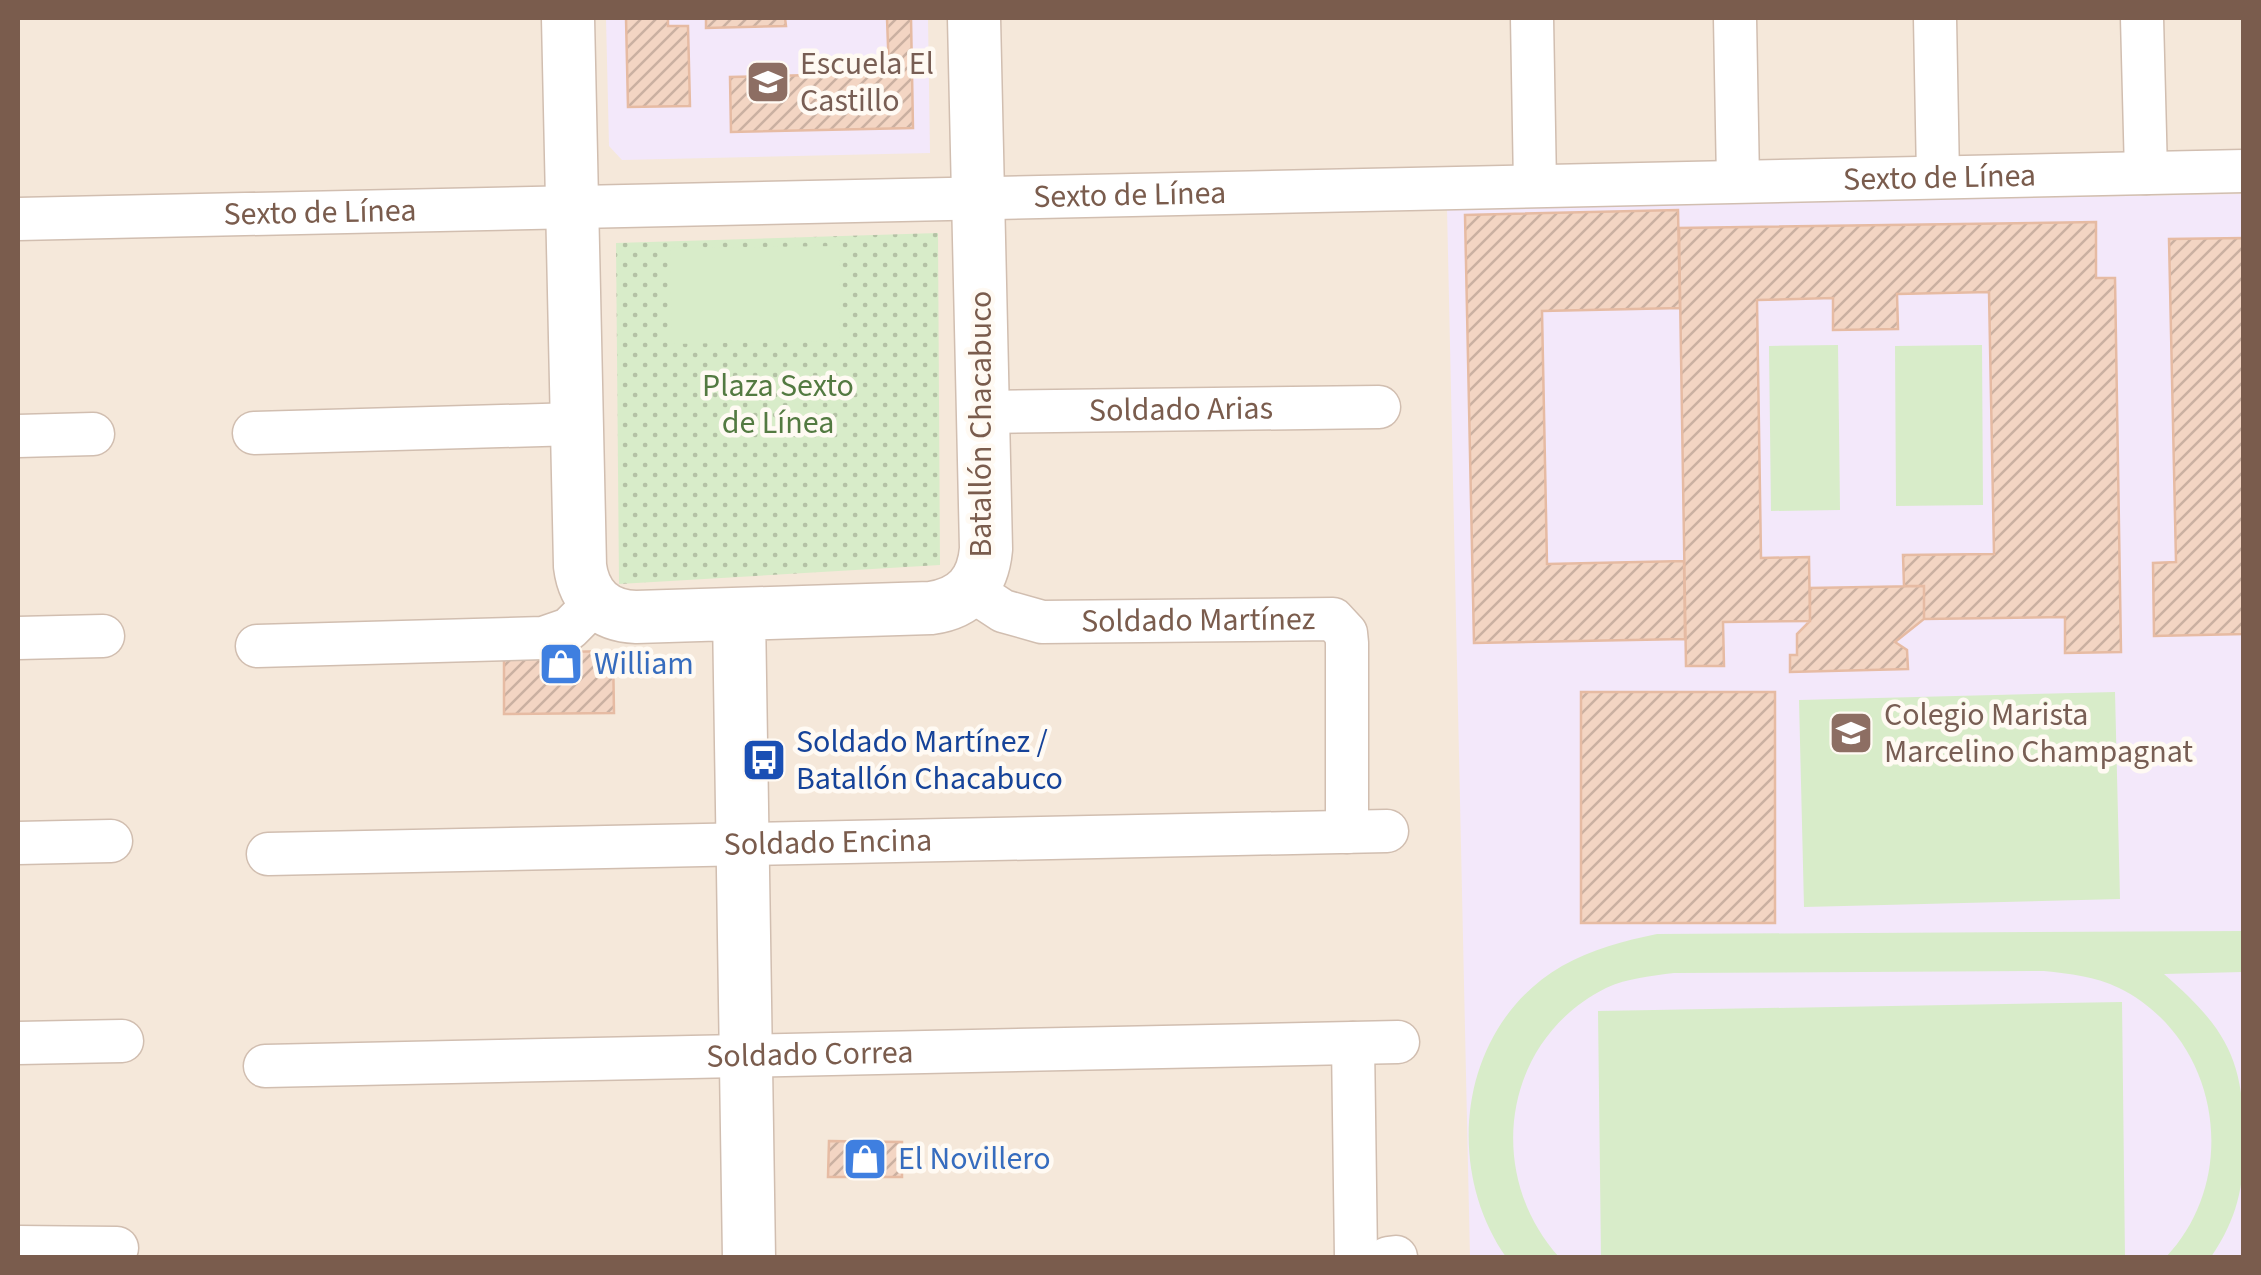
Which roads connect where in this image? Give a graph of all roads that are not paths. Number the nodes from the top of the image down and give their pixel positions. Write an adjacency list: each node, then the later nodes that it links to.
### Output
1 (568, 18): 13 (street)
2 (974, 18): 12 (street, Batallón Chacabuco)
3 (1532, 18): 11 (street)
4 (1734, 18): 10 (street)
5 (1935, 18): 9 (street)
6 (2142, 18): 8 (street)
7 (2244, 171): 8 (street, Sexto de Línea)
8 (2146, 173): 9 (street, Sexto de Línea)
9 (1938, 177): 10 (street, Sexto de Línea)
10 (1738, 181): 11 (street, Sexto de Línea)
11 (1535, 185): 12 (street, Sexto de Línea)
12 (978, 196): 13 (street, Sexto de Línea); 16 (street, Batallón Chacabuco)
13 (572, 205): 14 (street, Sexto de Línea); 17 (street)
14 (18, 219)
15 (1378, 406): 16 (street, Soldado Arias)
16 (983, 412): 21 (street, Batallón Chacabuco)
17 (576, 424): 18 (street); 22 (street)
18 (254, 433)
19 (93, 434): 20 (street)
20 (18, 436)
21 (971, 590): 23 (street, Batallón Chacabuco); 27 (street, Soldado Martínez)
22 (596, 602): 23 (street, Batallón Chacabuco); 26 (street)
23 (739, 614): 30 (street)
24 (104, 636): 25 (street)
25 (18, 638)
26 (257, 646)
27 (1367, 831): 30 (street, Soldado Encina)
28 (111, 841): 29 (street)
29 (18, 843)
30 (742, 845): 31 (street, Soldado Encina); 36 (street)
31 (268, 854)
32 (122, 1041): 33 (street)
33 (18, 1042)
34 (1398, 1042): 35 (street, Soldado Correa)
35 (1353, 1043): 36 (street, Soldado Correa); 41 (street)
36 (745, 1056): 37 (street, Soldado Correa); 40 (street)
37 (265, 1066)
38 (18, 1247): 39 (street)
39 (117, 1248)
40 (749, 1258)
41 (1356, 1258)
42 (1388, 1258): 43 (street)
43 (1396, 1258)

